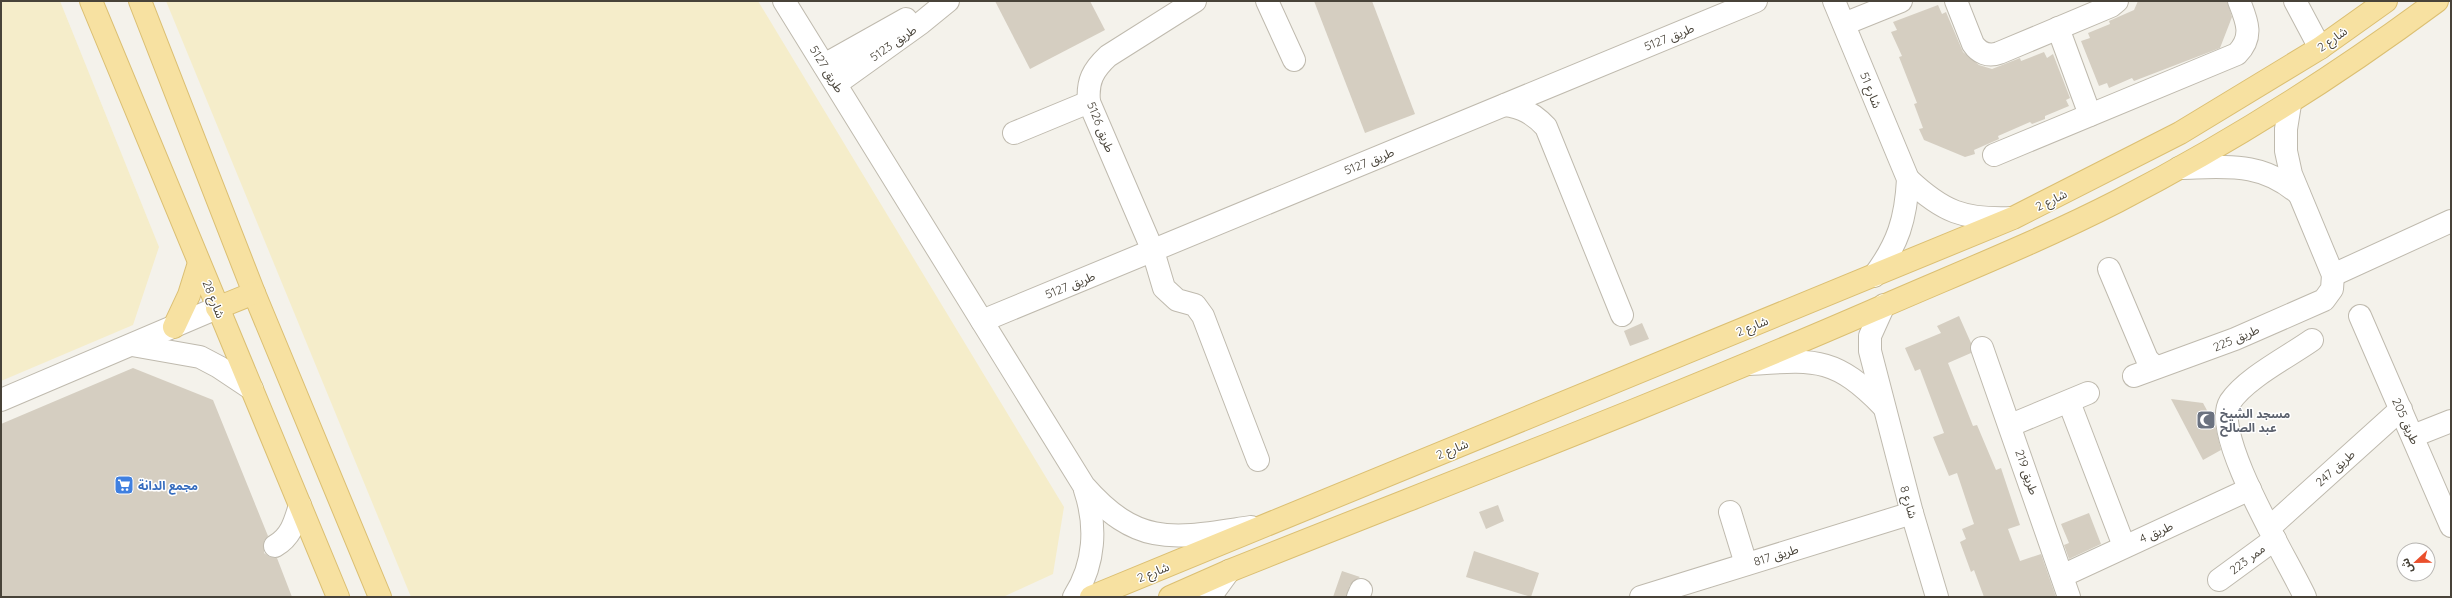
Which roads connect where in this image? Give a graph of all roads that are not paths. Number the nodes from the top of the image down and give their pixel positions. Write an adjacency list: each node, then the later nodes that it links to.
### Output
1 (91, 1): 35 (main road, شارع 28)
2 (140, 1): 39 (main road)
3 (784, 1): 21 (street, طريق 5127)
4 (943, 1): 21 (street, طريق 5123)
5 (948, 1): 22 (street, طريق 5123)
6 (1195, 1): 23 (street, طريق 5126)
7 (1267, 1): 20 (street)
8 (1756, 1): 25 (street, طريق 5127)
9 (1834, 1): 17 (street, شارع 51)
10 (1900, 1): 17 (street)
11 (1956, 1): 18 (street)
12 (2117, 1): 18 (street)
13 (2239, 1): 26 (street)
14 (2295, 1): 19 (street)
15 (2386, 1): 19 (main road, شارع 2)
16 (2437, 1): 24 (main road)
17 (1844, 24): 30 (street, شارع 51)
18 (2058, 28): 26 (street)
19 (2320, 48): 32 (main road, شارع 2)
20 (1294, 60)
21 (824, 65): 22 (street, طريق 5127)
22 (836, 84): 44 (street, طريق 5127)
23 (1089, 102): 27 (street); 34 (street, طريق 5126)
24 (2290, 104): 29 (main road); 31 (street)
25 (1505, 105): 34 (street, طريق 5127); 42 (street)
26 (2090, 115): 28 (street)
27 (1014, 133)
28 (1994, 155)
29 (2179, 168): 31 (street); 40 (main road)
30 (1908, 179): 32 (street, شارع 51); 37 (street, شارع 51)
31 (2300, 195): 38 (street)
32 (2013, 218): 37 (main road, شارع 2)
33 (2451, 221): 38 (street, طريق 225)
34 (1153, 251): 44 (street, طريق 5127); 61 (street, طريق 5126)
35 (199, 263): 41 (main road, شارع 28); 45 (main road)
36 (2109, 269): 50 (street)
37 (1874, 276): 67 (main road, شارع 2)
38 (2332, 282): 50 (street, طريق 225)
39 (254, 293): 41 (main road); 77 (main road)
40 (1884, 305): 49 (main road); 56 (street, شارع 8)
41 (217, 308): 45 (street); 52 (main road, شارع 28)
42 (1622, 315)
43 (2360, 316): 57 (street, طريق 205)
44 (982, 321): 62 (street, طريق 5127)
45 (174, 327): 47 (street)
46 (2312, 340): 63 (street)
47 (132, 346): 52 (street); 54 (street)
48 (1982, 348): 59 (street, طريق 219)
49 (1749, 364): 56 (street); 73 (main road)
50 (2155, 367): 51 (street, طريق 225)
51 (2134, 376)
52 (252, 389): 64 (main road, شارع 28)
53 (2088, 393): 55 (street)
54 (1, 400)
55 (2069, 402): 59 (street); 71 (street)
56 (1883, 406): 66 (street, شارع 8)
57 (2401, 408): 60 (street, طريق 205); 69 (street, طريق 247)
58 (2451, 421): 60 (street)
59 (2011, 425): 74 (street, طريق 219)
60 (2413, 436): 68 (street, طريق 205)
61 (1258, 460)
62 (1084, 486): 67 (street, طريق 5127); 78 (street, طريق 5127)
63 (2250, 489): 69 (street); 71 (street, طريق 4)
64 (300, 505): 70 (street); 76 (main road, شارع 28)
65 (1730, 512): 72 (street)
66 (1912, 513): 72 (street, طريق 817); 83 (street, شارع 8)
67 (1266, 525): 79 (main road, شارع 2)
68 (2451, 526)
69 (2272, 533): 75 (street, ممر 223); 85 (street)
70 (275, 546)
71 (2124, 546): 74 (street, طريق 4)
72 (1746, 564): 82 (street, طريق 817)
73 (1229, 571): 80 (main road); 81 (street)
74 (2062, 576): 84 (street, طريق 219)
75 (2220, 580)
76 (338, 597)
77 (380, 597)
78 (1074, 597)
79 (1091, 597)
80 (1170, 597)
81 (1210, 597)
82 (1641, 597)
83 (1937, 597)
84 (2069, 597)
85 (2305, 597)

